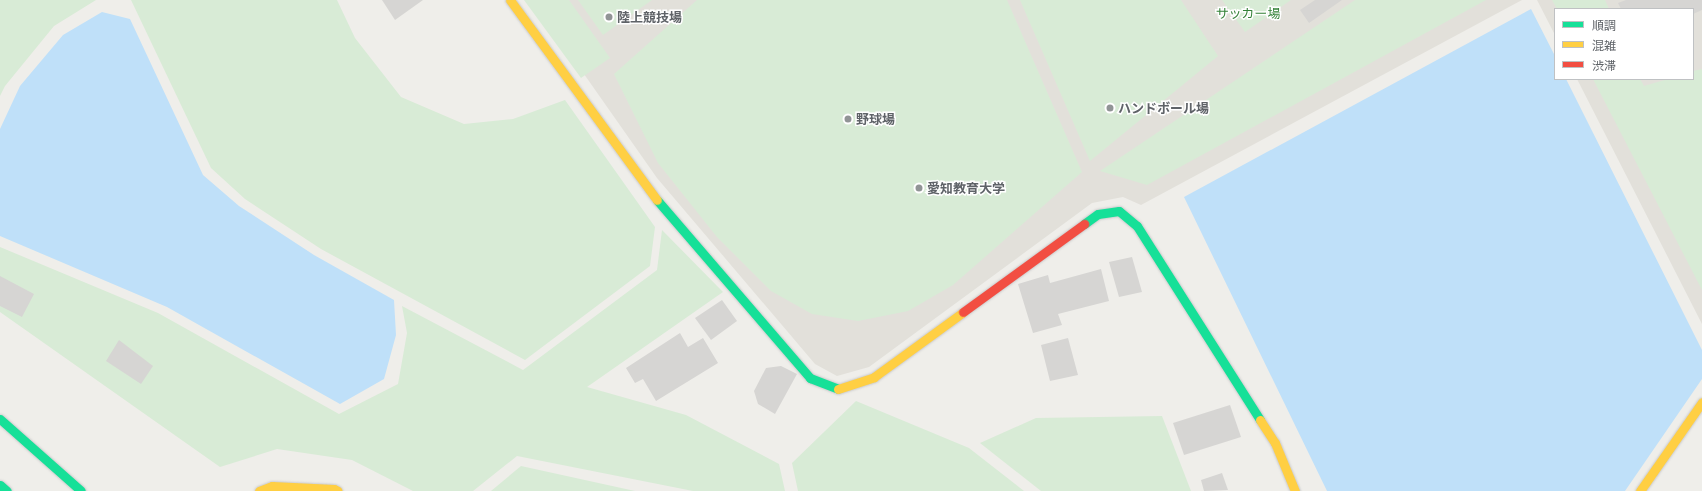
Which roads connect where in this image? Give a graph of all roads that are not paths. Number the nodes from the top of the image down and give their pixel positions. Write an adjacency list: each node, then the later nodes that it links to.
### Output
1 (510, 0): 9 (street)
2 (1702, 402): 10 (street)
3 (0, 419): 6 (street)
4 (0, 485): 5 (street)
5 (7, 491)
6 (81, 491)
7 (259, 491): 8 (street)
8 (338, 491)
9 (1295, 491)
10 (1640, 491)

